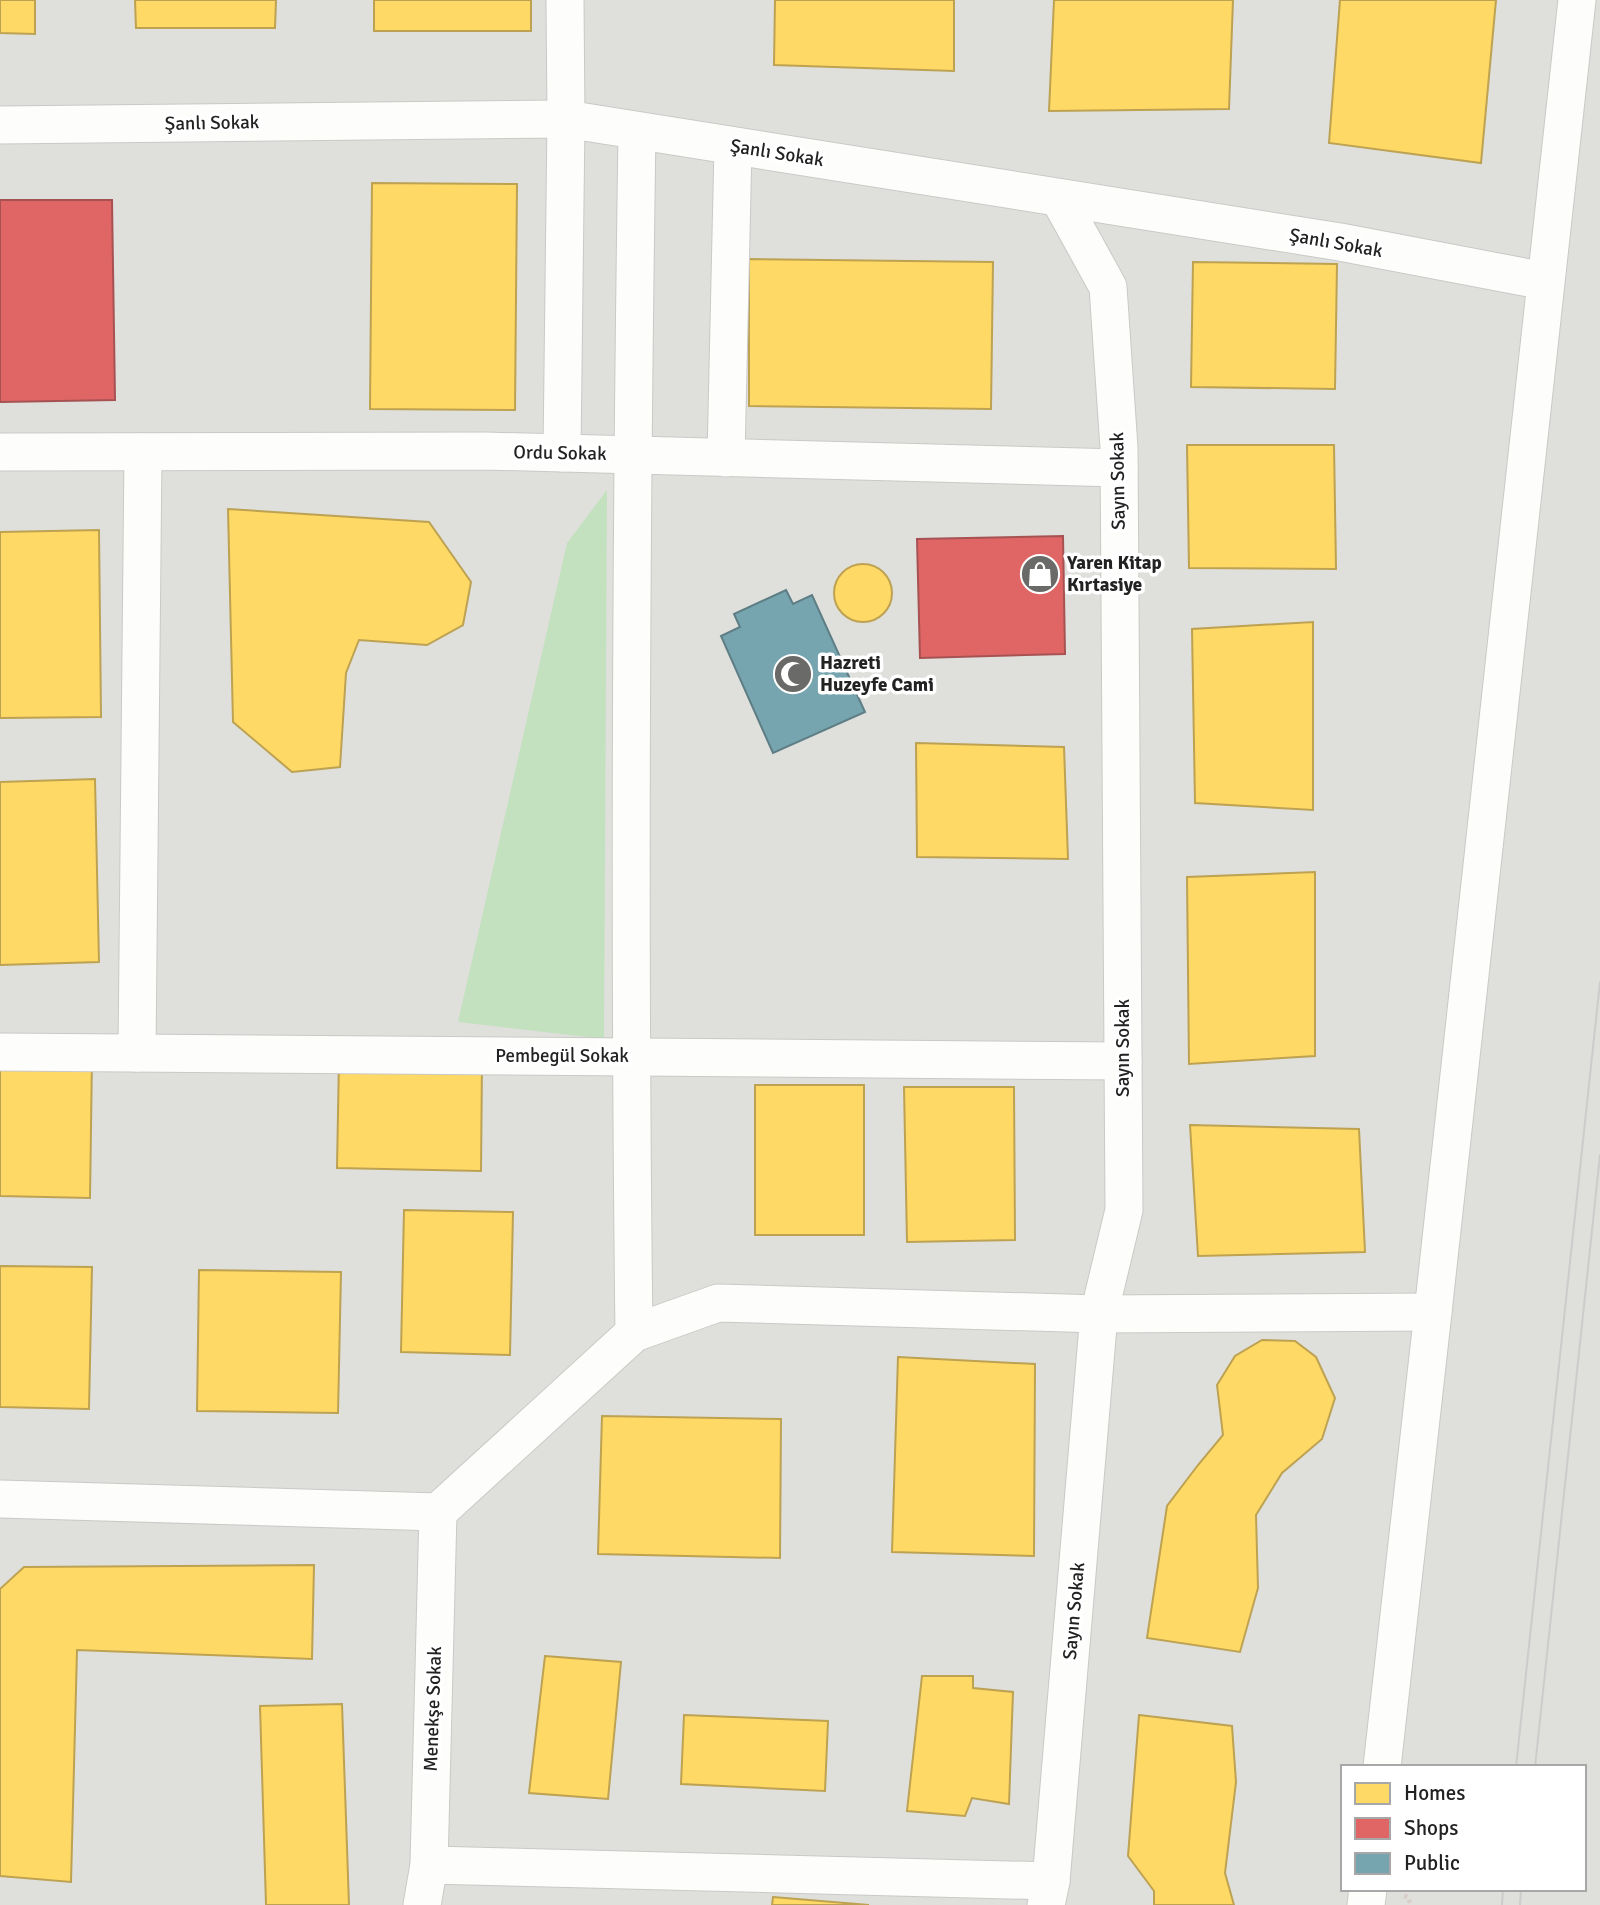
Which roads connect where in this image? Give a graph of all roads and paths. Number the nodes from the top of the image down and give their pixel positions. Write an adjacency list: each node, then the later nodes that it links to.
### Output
1 (565, 0): 3 (street)
2 (1577, 0): 8 (street)
3 (566, 119): 4 (street, Şanlı Sokak); 5 (street, Şanlı Sokak); 11 (street)
4 (0, 125)
5 (637, 131): 6 (street, Şanlı Sokak); 12 (street)
6 (733, 146): 7 (street, Şanlı Sokak); 13 (street)
7 (1059, 198): 8 (street, Şanlı Sokak); 14 (street, Sayın Sokak)
8 (1545, 281): 19 (street)
9 (0, 452): 10 (street, Ordu Sokak)
10 (143, 452): 11 (street, Ordu Sokak); 16 (street)
11 (562, 453): 12 (street, Ordu Sokak)
12 (632, 455): 13 (street, Ordu Sokak); 17 (street)
13 (726, 458): 14 (street, Ordu Sokak)
14 (1119, 468): 18 (street, Sayın Sokak)
15 (0, 1052): 16 (street, Pembegül Sokak)
16 (137, 1053): 17 (street, Pembegül Sokak)
17 (630, 1057): 18 (street, Pembegül Sokak); 21 (street)
18 (1124, 1061): 20 (street, Sayın Sokak)
19 (1433, 1312): 20 (street); 24 (street)
20 (1099, 1314): 21 (street); 26 (street, Sayın Sokak)
21 (634, 1333): 23 (street)
22 (0, 1499): 23 (street)
23 (438, 1512): 25 (street, Menekşe Sokak)
24 (1382, 1765)
25 (429, 1865): 26 (street); 27 (street, Menekşe Sokak)
26 (1049, 1893)
27 (422, 1905)

